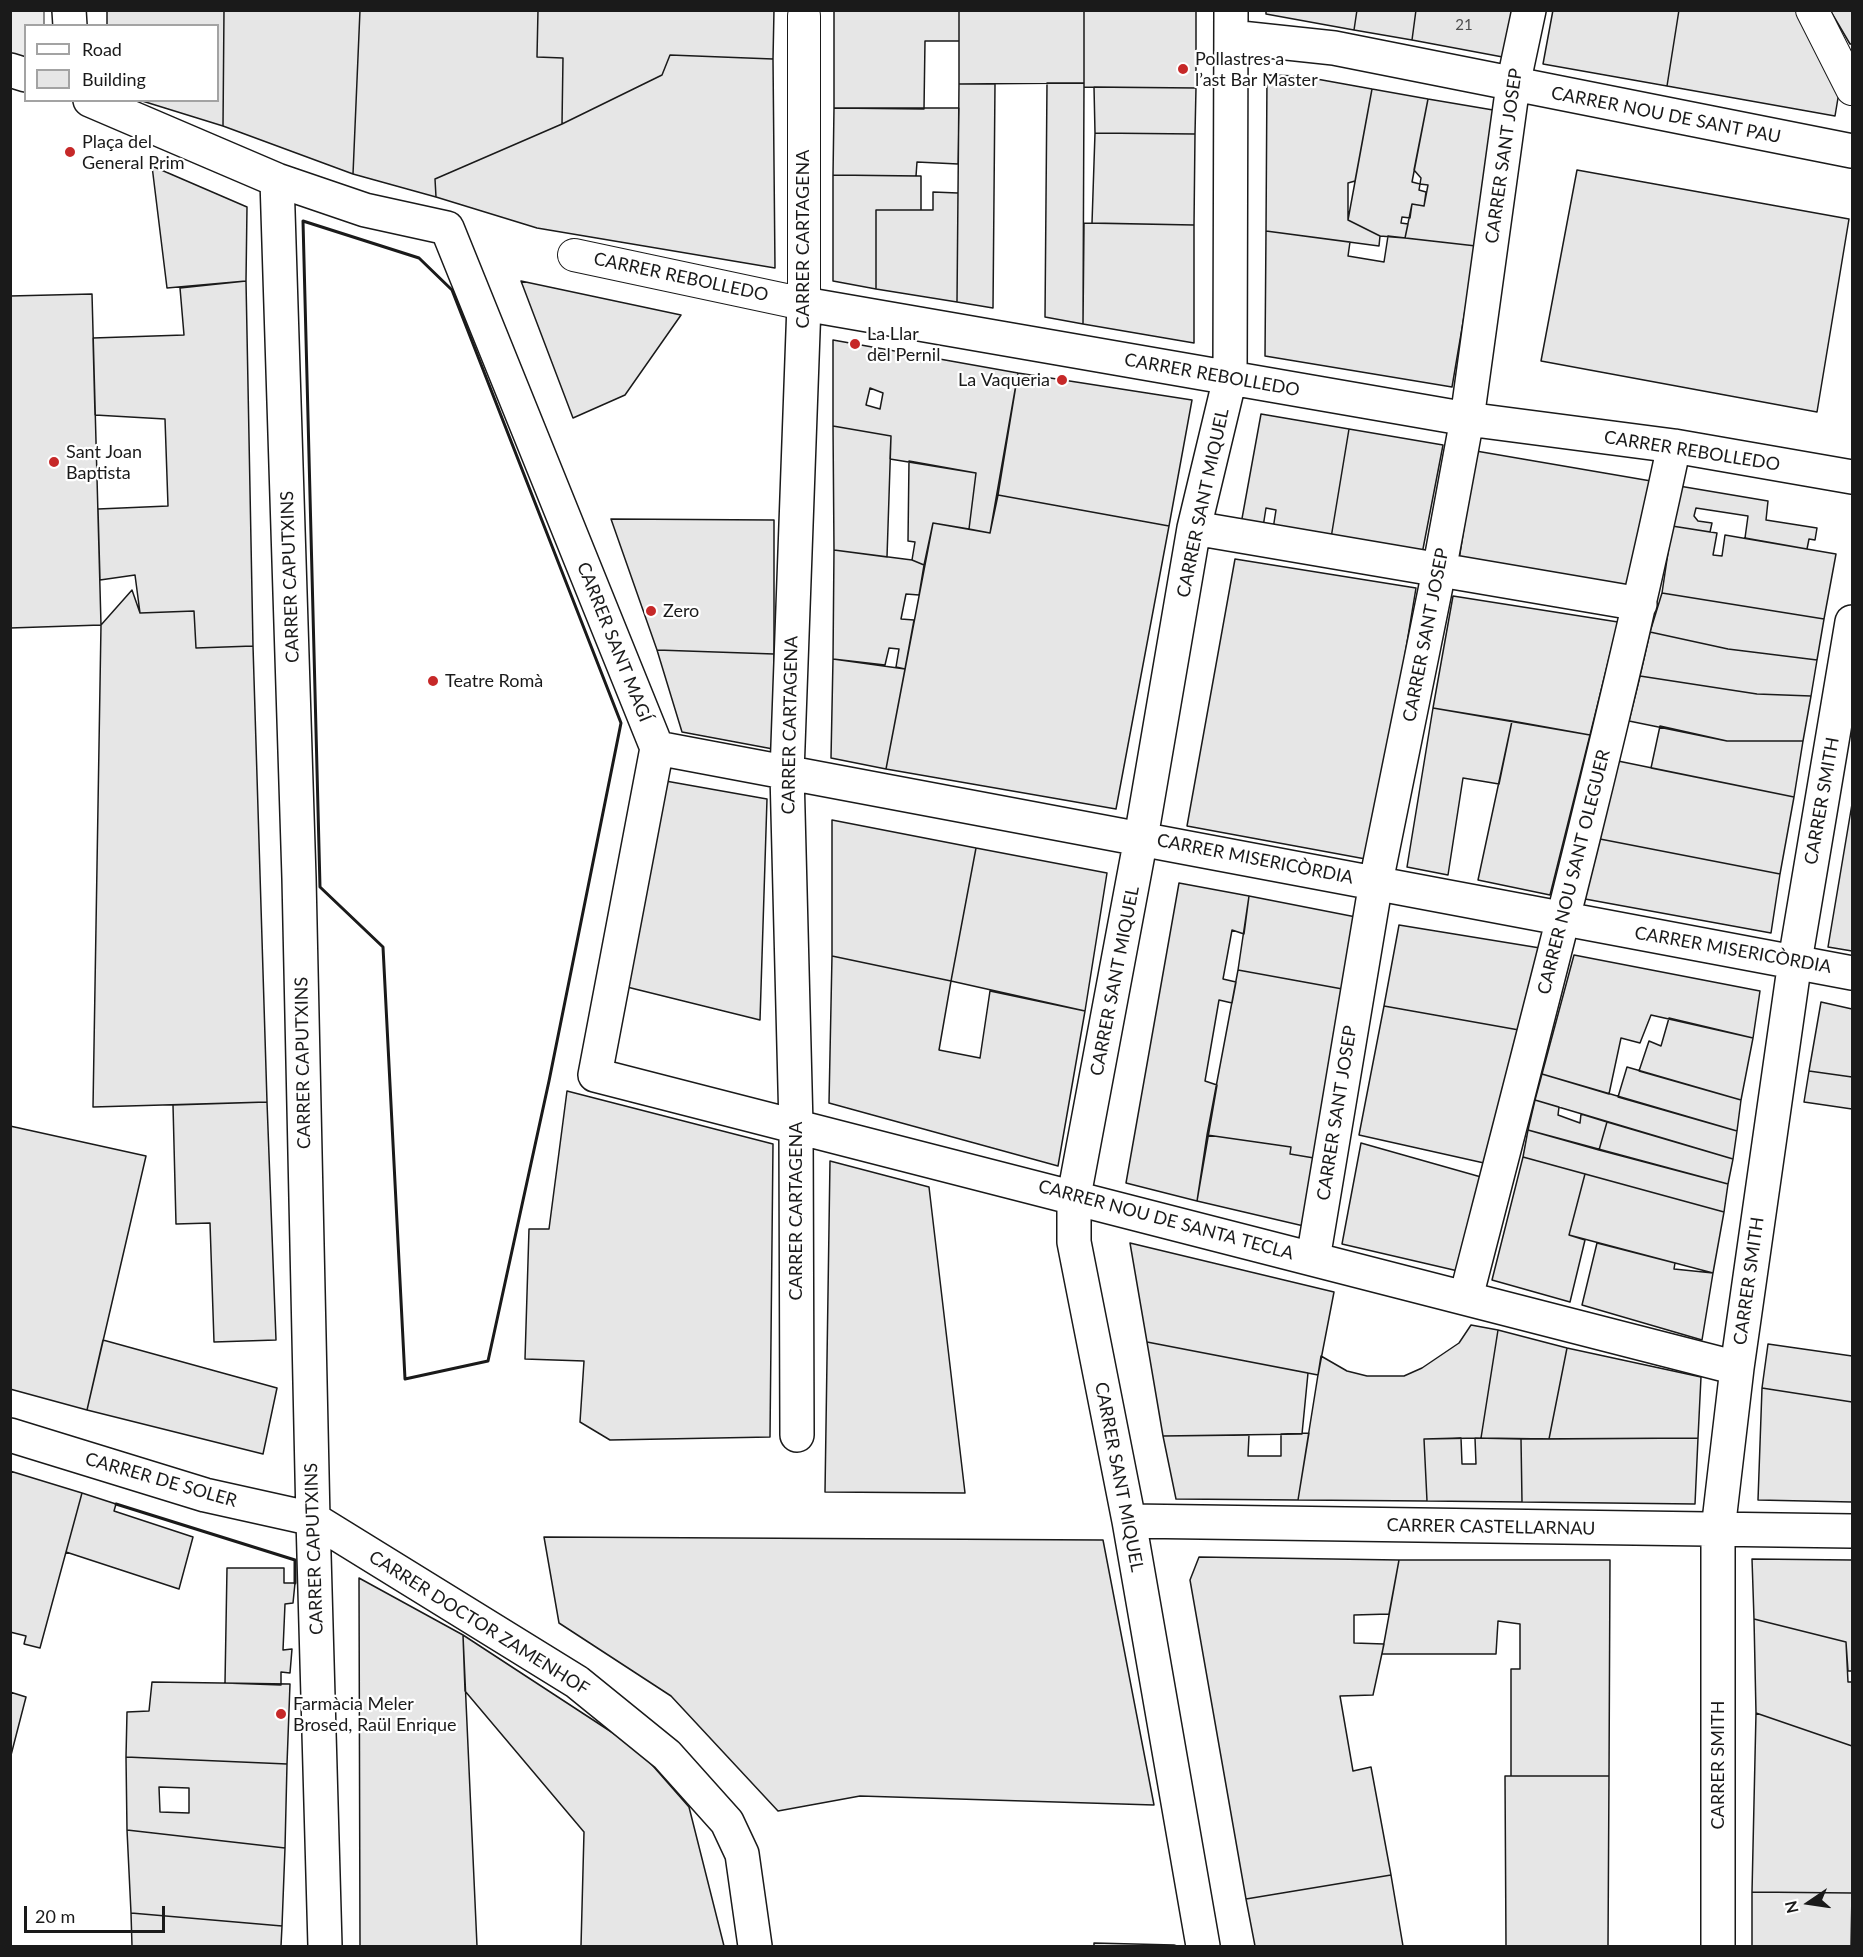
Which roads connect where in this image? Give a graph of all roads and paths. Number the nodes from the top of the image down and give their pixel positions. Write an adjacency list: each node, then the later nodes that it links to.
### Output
1 (1529, 10): 5 (street, CARRER SANT JOSEP)
2 (1812, 10): 6 (street)
3 (804, 16): 11 (street, CARRER CARTAGENA)
4 (1231, 23): 5 (street, CARRER NOU DE SANT PAU); 12 (street, CARRER SANT MIQUEL)
5 (1513, 85): 8 (street, CARRER NOU DE SANT PAU); 13 (street, CARRER SANT JOSEP)
6 (1852, 90)
7 (95, 102): 9 (street)
8 (1852, 151)
9 (277, 180): 20 (street, CARRER SANT MAGÍ); 34 (street, CARRER CAPUTXINS)
10 (574, 255): 11 (street, CARRER REBOLLEDO)
11 (804, 303): 12 (street, CARRER REBOLLEDO); 21 (street, CARRER CARTAGENA)
12 (1230, 378): 13 (street, CARRER REBOLLEDO); 16 (street, CARRER SANT MIQUEL)
13 (1467, 419): 14 (street, CARRER REBOLLEDO); 17 (street, CARRER SANT JOSEP)
14 (1674, 446): 15 (street, CARRER REBOLLEDO); 18 (street, CARRER NOU SANT OLEGUER)
15 (1852, 477)
16 (1194, 528): 17 (street); 22 (street, CARRER SANT MIQUEL)
17 (1439, 572): 18 (street); 23 (street, CARRER SANT JOSEP)
18 (1641, 604): 24 (street, CARRER NOU SANT OLEGUER)
19 (1852, 622): 25 (street, CARRER SMITH)
20 (657, 748): 21 (street, CARRER MISERICÒRDIA); 27 (street, CARRER NOU DE SANTA TECLA)
21 (787, 773): 22 (street, CARRER MISERICÒRDIA); 27 (street, CARRER CARTAGENA)
22 (1142, 838): 23 (street, CARRER MISERICÒRDIA); 28 (street, CARRER SANT MIQUEL)
23 (1376, 882): 24 (street, CARRER MISERICÒRDIA); 29 (street, CARRER SANT JOSEP)
24 (1564, 919): 25 (street, CARRER MISERICÒRDIA); 30 (street, CARRER NOU SANT OLEGUER)
25 (1795, 961): 26 (street, CARRER MISERICÒRDIA); 31 (street, CARRER SMITH)
26 (1852, 973)
27 (796, 1126): 28 (street, CARRER NOU DE SANTA TECLA); 33 (street, CARRER CARTAGENA)
28 (1074, 1196): 29 (street, CARRER NOU DE SANTA TECLA); 35 (street, CARRER SANT MIQUEL)
29 (1313, 1259): 30 (street, CARRER NOU DE SANTA TECLA)
30 (1466, 1297): 31 (street, CARRER NOU DE SANTA TECLA)
31 (1737, 1368): 36 (street, CARRER SMITH)
32 (10, 1435): 34 (street, CARRER DE SOLER)
33 (797, 1435)
34 (313, 1519): 38 (street, CARRER CAPUTXINS); 39 (street, CARRER DOCTOR ZAMENHOF)
35 (1129, 1521): 36 (street, CARRER CASTELLARNAU); 40 (street, CARRER SANT MIQUEL)
36 (1718, 1530): 37 (street, CARRER CASTELLARNAU); 41 (street, CARRER SMITH)
37 (1852, 1531)
38 (325, 1947)
39 (754, 1947)
40 (1203, 1947)
41 (1718, 1947)

